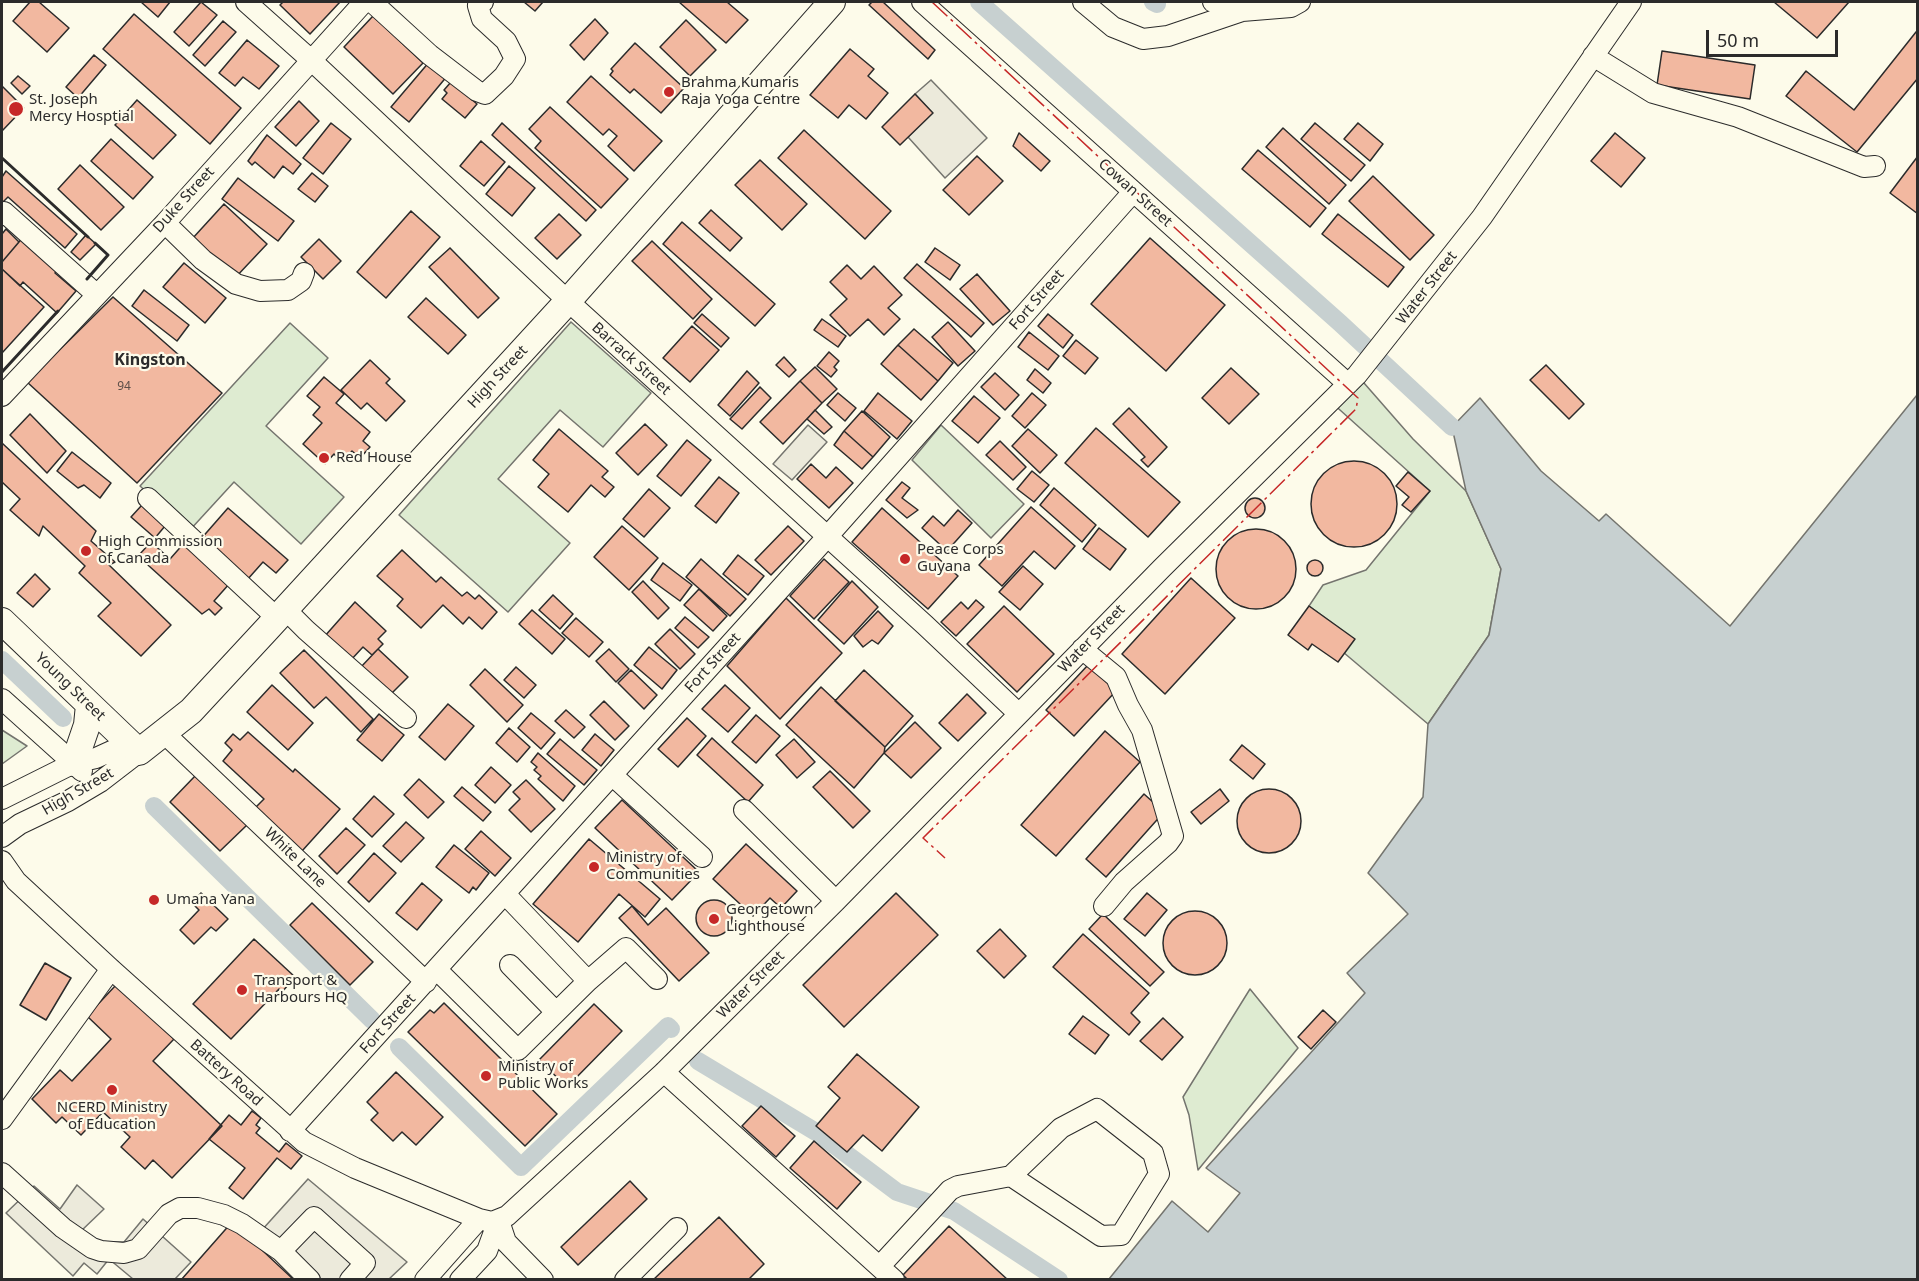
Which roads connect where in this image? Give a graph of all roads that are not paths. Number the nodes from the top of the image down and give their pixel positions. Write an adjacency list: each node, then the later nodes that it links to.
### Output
1 (246, 2): 13 (street, Barrack Street)
2 (364, 2): 13 (street, Duke Street)
3 (372, 2): 4 (street)
4 (483, 2)
5 (832, 2): 20 (main road, High Street)
6 (922, 2): 15 (street, Cowan Street)
7 (1083, 2): 11 (street)
8 (1213, 2): 11 (street)
9 (1300, 2): 11 (street)
10 (1631, 2): 12 (street, Water Street)
11 (1242, 11)
12 (1593, 56): 14 (street); 21 (street, Water Street)
13 (311, 60): 17 (street, Duke Street); 20 (street, Barrack Street)
14 (1875, 166)
15 (1134, 192): 21 (street, Cowan Street); 24 (street, Fort Street)
16 (2, 215): 19 (street)
17 (165, 223): 18 (street); 19 (street, Duke Street)
18 (304, 273)
19 (96, 294): 22 (street, Duke Street)
20 (568, 301): 24 (street, Barrack Street); 25 (main road, High Street)
21 (1352, 379): 27 (street, Water Street)
22 (2, 396)
23 (148, 498): 25 (street)
24 (827, 537): 30 (street, Barrack Street); 34 (street, Fort Street)
25 (281, 613): 31 (street); 32 (main road, High Street)
26 (2, 621): 29 (main road, Young Street)
27 (1082, 649): 30 (street, Water Street); 43 (street)
28 (2, 699): 33 (street)
29 (89, 705): 32 (main road, Young Street); 33 (main road)
30 (1019, 714): 42 (street, Water Street)
31 (406, 718)
32 (146, 742): 33 (street, High Street); 35 (street, High Street); 46 (street, White Lane)
33 (74, 763): 35 (street); 36 (street, High Street)
34 (612, 775): 39 (street); 41 (street, Fort Street)
35 (95, 785): 38 (street, High Street)
36 (2, 799)
37 (744, 810): 42 (street)
38 (2, 837)
39 (702, 857)
40 (2, 861): 45 (street, Battery Road)
41 (506, 894): 46 (street, Fort Street); 48 (street)
42 (836, 901): 50 (street, Water Street)
43 (1104, 906)
44 (510, 965): 49 (street)
45 (111, 969): 51 (street); 52 (street, Battery Road)
46 (431, 976): 49 (street, White Lane); 52 (street, Fort Street)
47 (657, 980): 48 (street)
48 (588, 981): 49 (street)
49 (556, 1012)
50 (664, 1072): 55 (street, Water Street); 58 (street)
51 (2, 1119)
52 (290, 1131): 55 (street, Battery Road)
53 (2, 1173): 57 (street)
54 (1011, 1176): 54 (street); 58 (street)
55 (490, 1221): 61 (street, Water Street); 62 (street); 63 (street)
56 (677, 1228): 64 (street)
57 (281, 1251): 59 (street); 60 (street)
58 (887, 1273)
59 (310, 1280)
60 (350, 1280)
61 (425, 1280)
62 (460, 1280)
63 (543, 1280)
64 (625, 1280)

